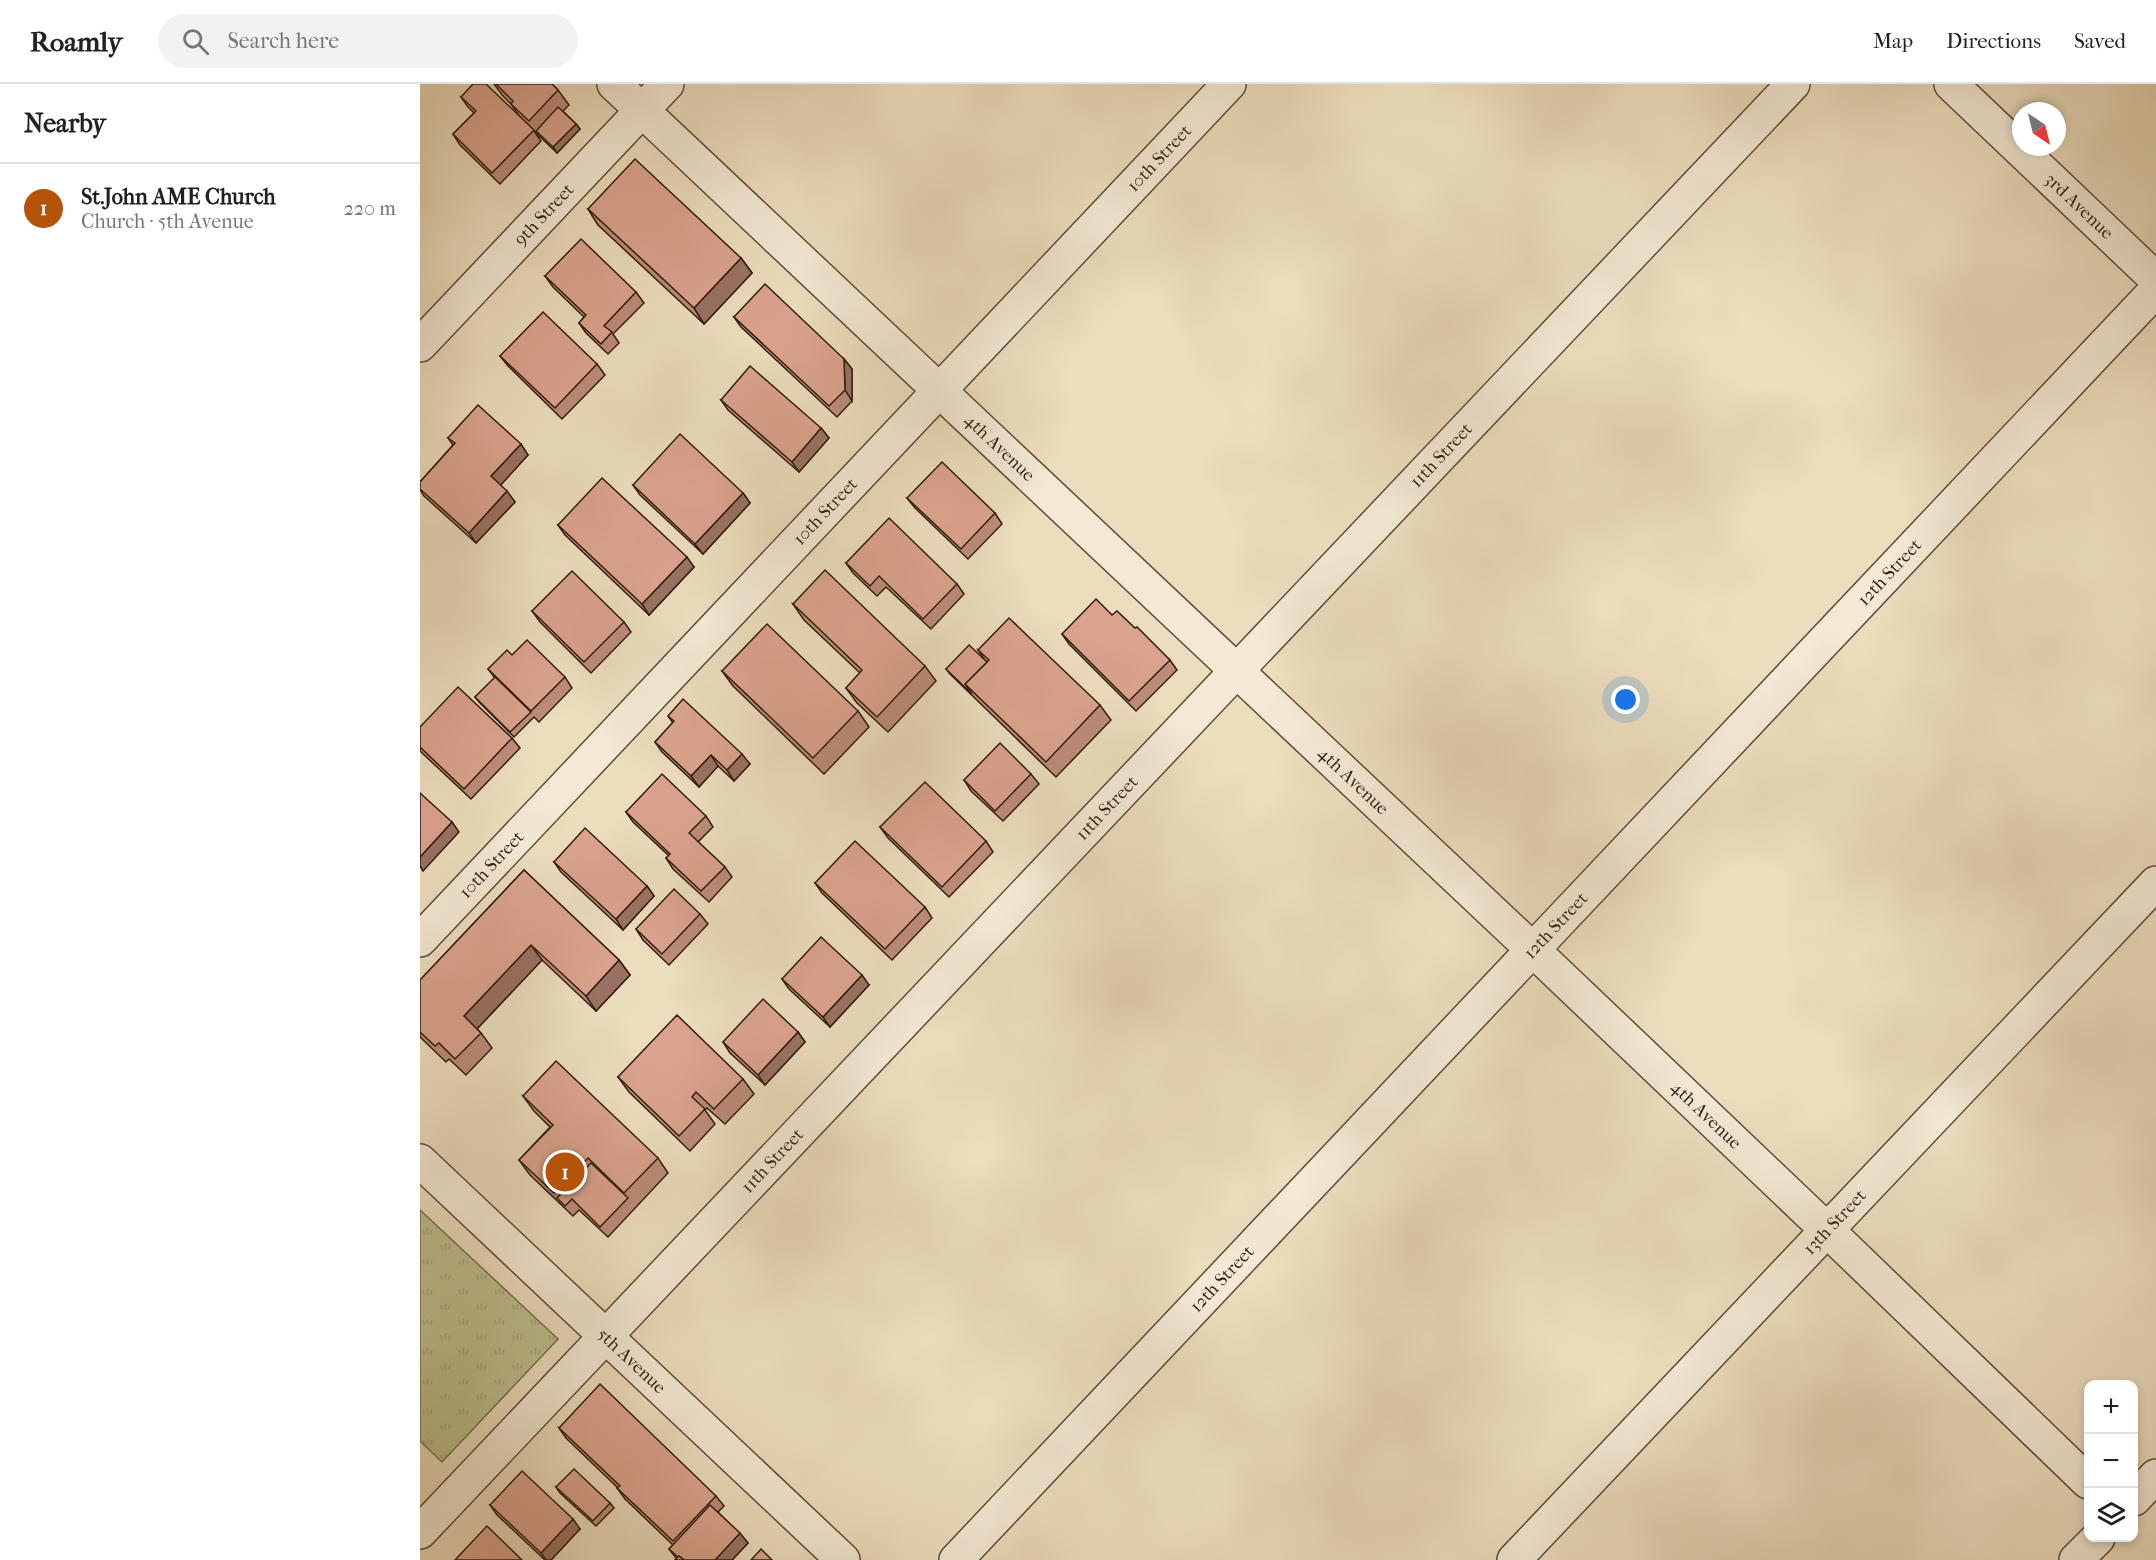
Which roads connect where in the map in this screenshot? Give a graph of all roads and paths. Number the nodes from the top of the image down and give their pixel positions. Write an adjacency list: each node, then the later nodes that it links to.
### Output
1 (614, 84): 6 (street, 4th Avenue)
2 (667, 84): 6 (street, 9th Street)
3 (1229, 84): 10 (street, 10th Street)
4 (1793, 84): 11 (street, 11th Street)
5 (1951, 84): 7 (street, 3rd Avenue)
6 (642, 111): 9 (street, 9th Street); 10 (street, 4th Avenue)
7 (2156, 279)
8 (2156, 290): 14 (street, 12th Street)
9 (420, 345)
10 (939, 391): 11 (street, 4th Avenue); 13 (street, 10th Street)
11 (1237, 671): 14 (street, 4th Avenue); 17 (street, 11th Street)
12 (2156, 883): 16 (street, 13th Street)
13 (420, 940)
14 (1533, 950): 16 (street, 4th Avenue); 24 (street, 12th Street)
15 (420, 1161): 17 (street, 5th Avenue)
16 (1827, 1230): 19 (street, 4th Avenue); 25 (street, 13th Street)
17 (607, 1337): 21 (street, 11th Street); 23 (street, 5th Avenue)
18 (2156, 1476): 20 (street)
19 (2084, 1478)
20 (2138, 1494)
21 (420, 1532)
22 (2094, 1542): 26 (street)
23 (843, 1560)
24 (956, 1560)
25 (1514, 1560)
26 (2076, 1560)

